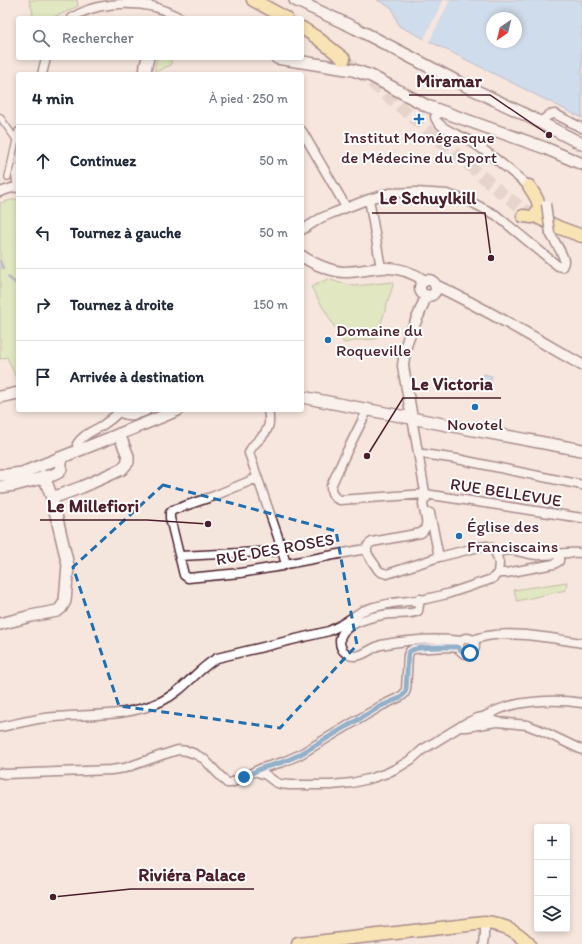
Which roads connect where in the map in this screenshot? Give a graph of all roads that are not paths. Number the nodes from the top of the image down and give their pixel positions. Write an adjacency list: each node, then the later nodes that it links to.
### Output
1 (253, 0): 5 (main road)
2 (295, 0): 15 (main road)
3 (76, 16): 4 (street)
4 (177, 16)
5 (282, 16)
6 (304, 29): 7 (main road)
7 (344, 59)
8 (46, 60): 11 (street)
9 (147, 60): 12 (main road)
10 (290, 60): 13 (main road)
11 (42, 72)
12 (145, 72)
13 (444, 113): 21 (main road); 23 (street)
14 (0, 117): 18 (street)
15 (539, 123): 16 (street); 19 (main road)
16 (582, 128)
17 (304, 134): 27 (street)
18 (16, 140)
19 (582, 144)
20 (16, 145): 22 (street)
21 (582, 164)
22 (8, 177)
23 (529, 186): 26 (street, bridge); 28 (main road)
24 (16, 188): 25 (street)
25 (0, 192)
26 (369, 199): 27 (street); 33 (street)
27 (346, 207): 30 (street)
28 (524, 216)
29 (539, 218): 31 (main road)
30 (304, 229)
31 (582, 236)
32 (304, 258): 33 (street)
33 (381, 268): 34 (street)
34 (425, 281): 35 (street); 36 (street)
35 (435, 285): 36 (street); 37 (street)
36 (426, 295): 47 (street)
37 (582, 365)
38 (16, 393): 40 (main road)
39 (304, 396): 41 (main road)
40 (0, 397)
41 (368, 409): 47 (main road); 58 (street, RUE BELLEVUE)
42 (118, 412): 50 (street)
43 (122, 412): 44 (main road)
44 (140, 412)
45 (173, 412): 48 (main road)
46 (268, 412): 55 (street)
47 (412, 418): 49 (main road); 51 (street)
48 (119, 434): 50 (main road); 59 (main road)
49 (582, 450)
50 (78, 451): 52 (main road)
51 (419, 455): 56 (street); 58 (street)
52 (59, 458): 53 (main road); 54 (main road)
53 (0, 475)
54 (44, 476): 57 (main road); 59 (main road)
55 (257, 478): 61 (street); 66 (street)
56 (582, 485)
57 (0, 487)
58 (425, 494): 60 (street, RUE BELLEVUE); 62 (street, RUE DES ROSES); 67 (street)
59 (52, 498): 73 (main road)
60 (582, 518)
61 (282, 551): 66 (street); 68 (street)
62 (368, 552): 67 (street); 68 (street, RUE DES ROSES)
63 (496, 553): 64 (street); 67 (street); 69 (street)
64 (559, 553): 65 (street); 69 (street)
65 (582, 554)
66 (180, 556): 68 (street, RUE DES ROSES)
67 (439, 558)
68 (286, 564)
69 (495, 576): 70 (street)
70 (420, 599): 71 (street); 72 (street)
71 (392, 603): 72 (street); 81 (street)
72 (392, 613): 76 (street)
73 (0, 624)
74 (473, 640): 75 (street); 76 (street); 76 (street)
75 (582, 643)
76 (460, 644): 84 (street)
77 (582, 703): 78 (street)
78 (497, 711): 79 (street); 80 (street)
79 (483, 717): 80 (street); 82 (street)
80 (498, 722): 82 (street); 83 (street)
81 (0, 727)
82 (461, 727): 87 (street)
83 (582, 750)
84 (283, 762): 85 (street); 87 (street)
85 (255, 771): 86 (street); 87 (street)
86 (0, 773)
87 (272, 779)
88 (485, 923): 89 (street); 90 (main road); 92 (main road)
89 (484, 940): 91 (street)
90 (298, 944)
91 (491, 944)
92 (529, 944)

